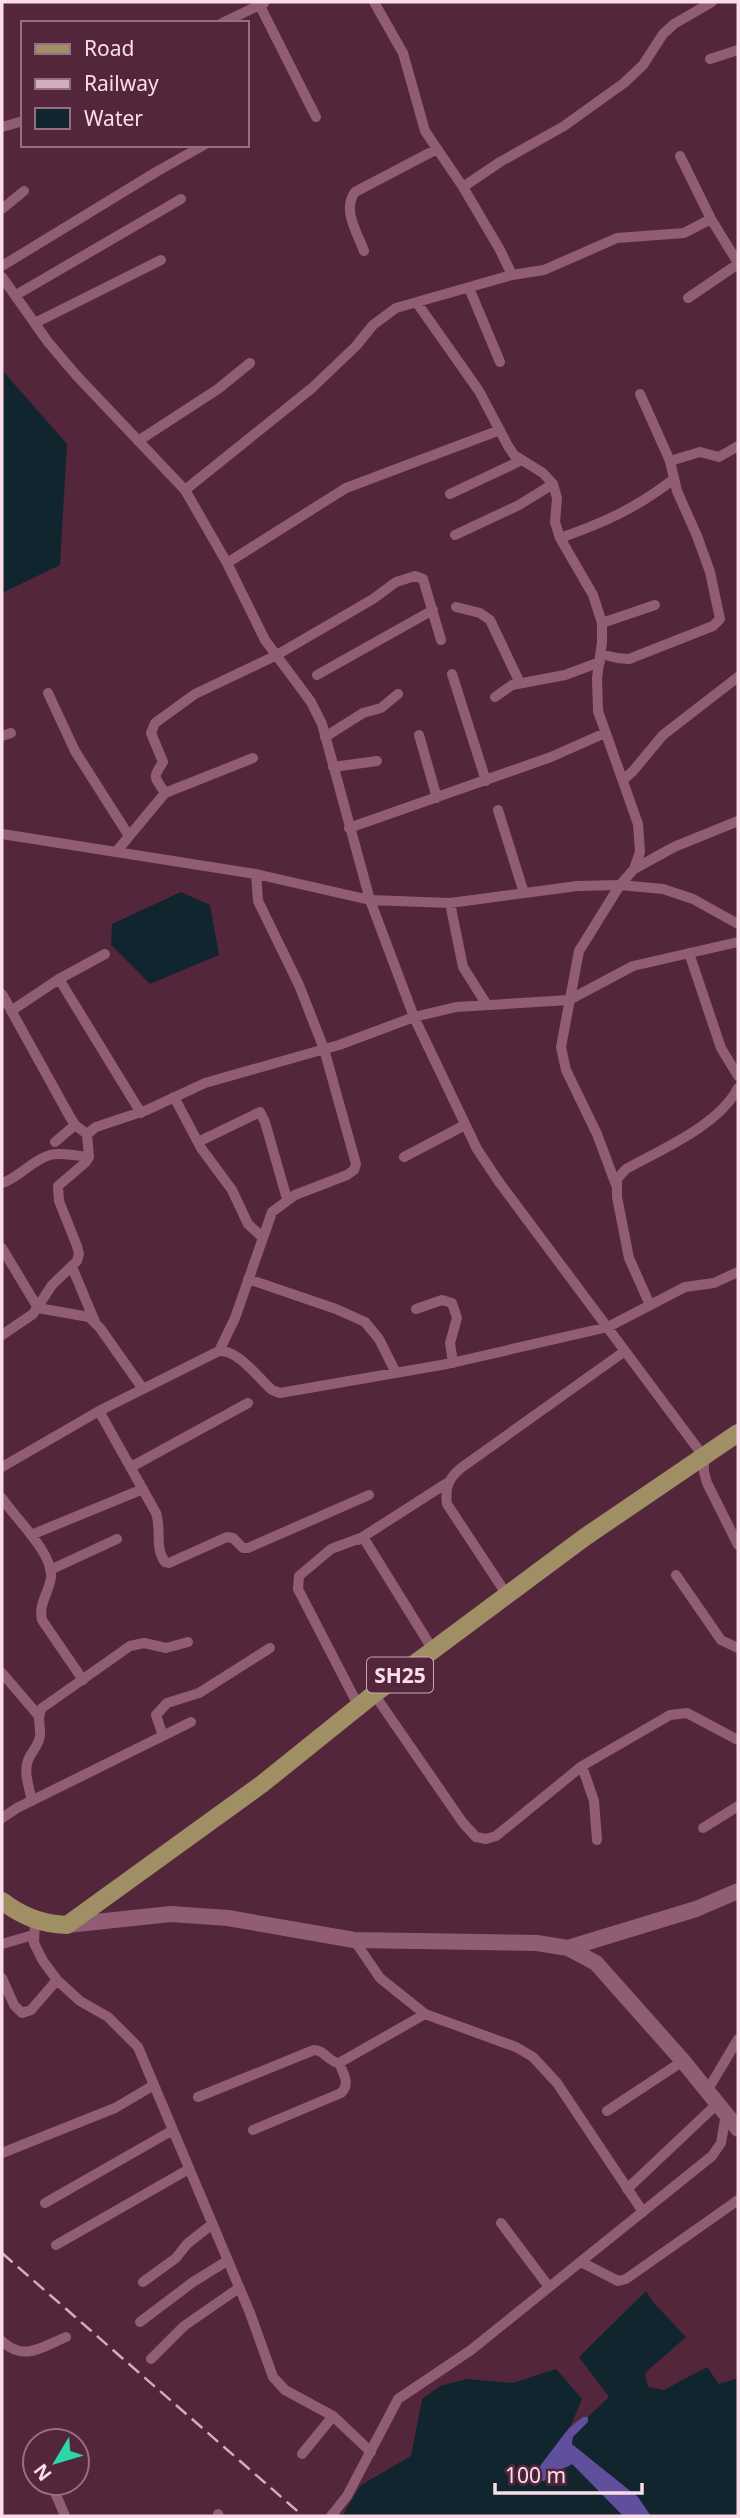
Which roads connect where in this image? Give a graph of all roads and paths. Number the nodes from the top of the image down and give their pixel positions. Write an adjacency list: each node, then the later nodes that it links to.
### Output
1 (374, 2): 11 (street)
2 (712, 2): 13 (street)
3 (262, 3): 4 (street); 7 (street)
4 (226, 21)
5 (738, 50): 6 (street)
6 (710, 59)
7 (316, 117)
8 (21, 122): 9 (street)
9 (2, 127)
10 (200, 147): 21 (street)
11 (437, 149): 13 (street); 18 (street)
12 (680, 156): 17 (street)
13 (463, 187): 22 (street)
14 (24, 191): 16 (street)
15 (181, 199): 25 (street)
16 (2, 209)
17 (710, 219): 20 (street); 22 (street)
18 (364, 251)
19 (160, 260): 28 (street)
20 (738, 263): 26 (street)
21 (2, 266)
22 (512, 275): 24 (street)
23 (2, 277): 25 (street)
24 (469, 288): 27 (street); 29 (street)
25 (16, 295): 28 (street)
26 (688, 298)
27 (417, 303): 32 (street); 39 (street)
28 (35, 323): 33 (street)
29 (499, 362)
30 (250, 363): 33 (street)
31 (640, 394): 36 (street)
32 (500, 430): 35 (street); 43 (street)
33 (138, 441): 39 (street)
34 (738, 446): 36 (street)
35 (522, 460): 38 (street); 40 (street)
36 (670, 461): 37 (street)
37 (674, 479): 42 (street); 50 (street)
38 (553, 484): 41 (street); 42 (street)
39 (185, 490): 43 (street)
40 (450, 494)
41 (455, 535)
42 (560, 538): 47 (street)
43 (227, 563): 49 (street)
44 (655, 605): 47 (street)
45 (456, 607): 54 (street)
46 (433, 610): 48 (street); 49 (street); 52 (street)
47 (602, 623): 50 (street)
48 (441, 640)
49 (275, 656): 60 (street); 66 (street)
50 (600, 658): 54 (street); 58 (street)
51 (452, 674): 65 (street)
52 (317, 675)
53 (738, 677): 64 (street)
54 (520, 683): 57 (street)
55 (48, 693): 72 (street)
56 (398, 694): 60 (street)
57 (495, 697)
58 (605, 733): 64 (street); 65 (street)
59 (419, 735): 67 (street)
60 (325, 737): 63 (street)
61 (253, 758): 66 (street)
62 (377, 761): 63 (street)
63 (333, 767): 70 (street)
64 (622, 780): 74 (street)
65 (486, 781): 67 (street)
66 (165, 793): 72 (street)
67 (437, 798): 70 (street)
68 (498, 810): 77 (street)
69 (738, 821): 74 (street)
70 (349, 828): 78 (street)
71 (2, 834): 73 (street)
72 (129, 836): 73 (street)
73 (116, 852): 75 (street)
74 (634, 869): 76 (street)
75 (256, 874): 78 (street); 90 (street)
76 (620, 885): 77 (street); 80 (street); 86 (street)
77 (524, 893): 79 (street)
78 (370, 900): 79 (street); 89 (street)
79 (450, 904): 87 (street)
80 (736, 919)
81 (738, 942): 82 (street)
82 (689, 953): 86 (street); 91 (street)
83 (105, 954): 84 (street)
84 (59, 979): 88 (street); 94 (street)
85 (2, 993): 88 (street)
86 (569, 1000): 87 (street); 103 (street)
87 (487, 1005): 89 (street)
88 (11, 1011): 95 (street)
89 (414, 1017): 90 (street); 96 (street)
90 (324, 1049): 93 (street); 104 (street)
91 (738, 1076)
92 (738, 1088): 103 (street)
93 (174, 1097): 94 (street); 99 (street)
94 (141, 1113): 97 (street)
95 (75, 1125): 97 (street); 98 (street)
96 (465, 1125): 101 (street); 114 (street)
97 (87, 1135): 100 (street)
98 (55, 1142)
99 (198, 1142): 104 (street); 105 (street)
100 (89, 1157): 102 (street); 107 (street)
101 (404, 1157)
102 (2, 1183)
103 (616, 1185): 110 (street)
104 (287, 1199): 105 (street)
105 (262, 1237): 109 (street)
106 (2, 1248): 111 (street)
107 (72, 1267): 111 (street); 113 (street)
108 (738, 1272): 110 (street)
109 (248, 1279): 116 (street); 119 (street)
110 (650, 1305): 114 (street)
111 (38, 1308): 113 (street); 115 (street)
112 (416, 1309): 118 (street)
113 (95, 1322): 120 (street)
114 (608, 1328): 117 (street); 118 (street)
115 (2, 1335)
116 (219, 1350): 119 (street); 120 (street)
117 (625, 1351): 124 (street); 127 (street)
118 (453, 1363): 119 (street)
119 (396, 1373)
120 (143, 1389): 122 (street)
121 (248, 1403): 126 (street)
122 (99, 1411): 125 (street); 126 (street)
123 (738, 1433): 124 (main road, SH25)
124 (704, 1457): 134 (street); 138 (main road, SH25)
125 (2, 1467)
126 (131, 1467): 128 (street)
127 (447, 1483): 132 (street); 138 (street)
128 (143, 1489): 129 (street); 131 (street)
129 (369, 1495)
130 (2, 1498): 131 (street)
131 (31, 1535): 136 (street)
132 (363, 1537): 135 (street); 142 (street); 146 (street)
133 (117, 1539): 136 (street)
134 (738, 1545)
135 (347, 1547)
136 (50, 1570): 144 (street)
137 (676, 1575): 141 (street)
138 (507, 1595): 142 (main road, SH25)
139 (188, 1642): 144 (street)
140 (270, 1648): 149 (street)
141 (738, 1648)
142 (433, 1650): 145 (main road, SH25)
143 (2, 1673): 147 (street)
144 (83, 1680): 147 (street)
145 (374, 1694): 146 (main road, SH25); 151 (street)
146 (359, 1707): 159 (main road, SH25)
147 (38, 1715): 152 (street)
148 (191, 1722): 149 (street)
149 (163, 1736): 152 (street)
150 (738, 1740): 151 (street)
151 (582, 1766): 156 (street)
152 (32, 1801): 154 (street)
153 (738, 1806): 155 (street)
154 (2, 1818)
155 (703, 1828)
156 (597, 1840)
157 (738, 1891): 163 (main road)
158 (2, 1901): 160 (main road)
159 (67, 1925): 160 (main road); 161 (main road)
160 (34, 1928): 162 (street); 165 (street)
161 (354, 1940): 163 (main road); 166 (street)
162 (2, 1944)
163 (568, 1948): 168 (main road)
164 (2, 1978): 165 (street)
165 (57, 1980): 170 (street)
166 (425, 2014): 169 (street); 179 (street)
167 (738, 2039): 172 (street)
168 (683, 2061): 172 (main road); 173 (street)
169 (339, 2063): 171 (street); 176 (street)
170 (154, 2085): 175 (street); 177 (street)
171 (198, 2096)
172 (717, 2103): 174 (main road); 179 (street); 182 (street)
173 (607, 2111)
174 (738, 2129)
175 (173, 2130): 178 (street); 181 (street)
176 (253, 2130)
177 (2, 2153)
178 (189, 2169): 184 (street); 185 (street)
179 (627, 2189): 182 (street)
180 (738, 2200): 187 (street)
181 (46, 2203)
182 (643, 2212): 187 (street)
183 (501, 2223): 189 (street)
184 (211, 2225): 186 (street); 188 (street)
185 (56, 2245)
186 (227, 2261): 190 (street); 191 (street)
187 (581, 2262): 189 (street)
188 (143, 2283)
189 (549, 2287): 196 (street)
190 (239, 2288): 194 (street); 195 (street)
191 (141, 2322)
192 (66, 2337): 193 (street)
193 (2, 2340)
194 (151, 2359)
195 (333, 2416): 196 (street); 197 (street)
196 (371, 2452): 200 (street)
197 (302, 2454)
198 (57, 2497): 199 (street)
199 (65, 2516)
200 (331, 2516)

